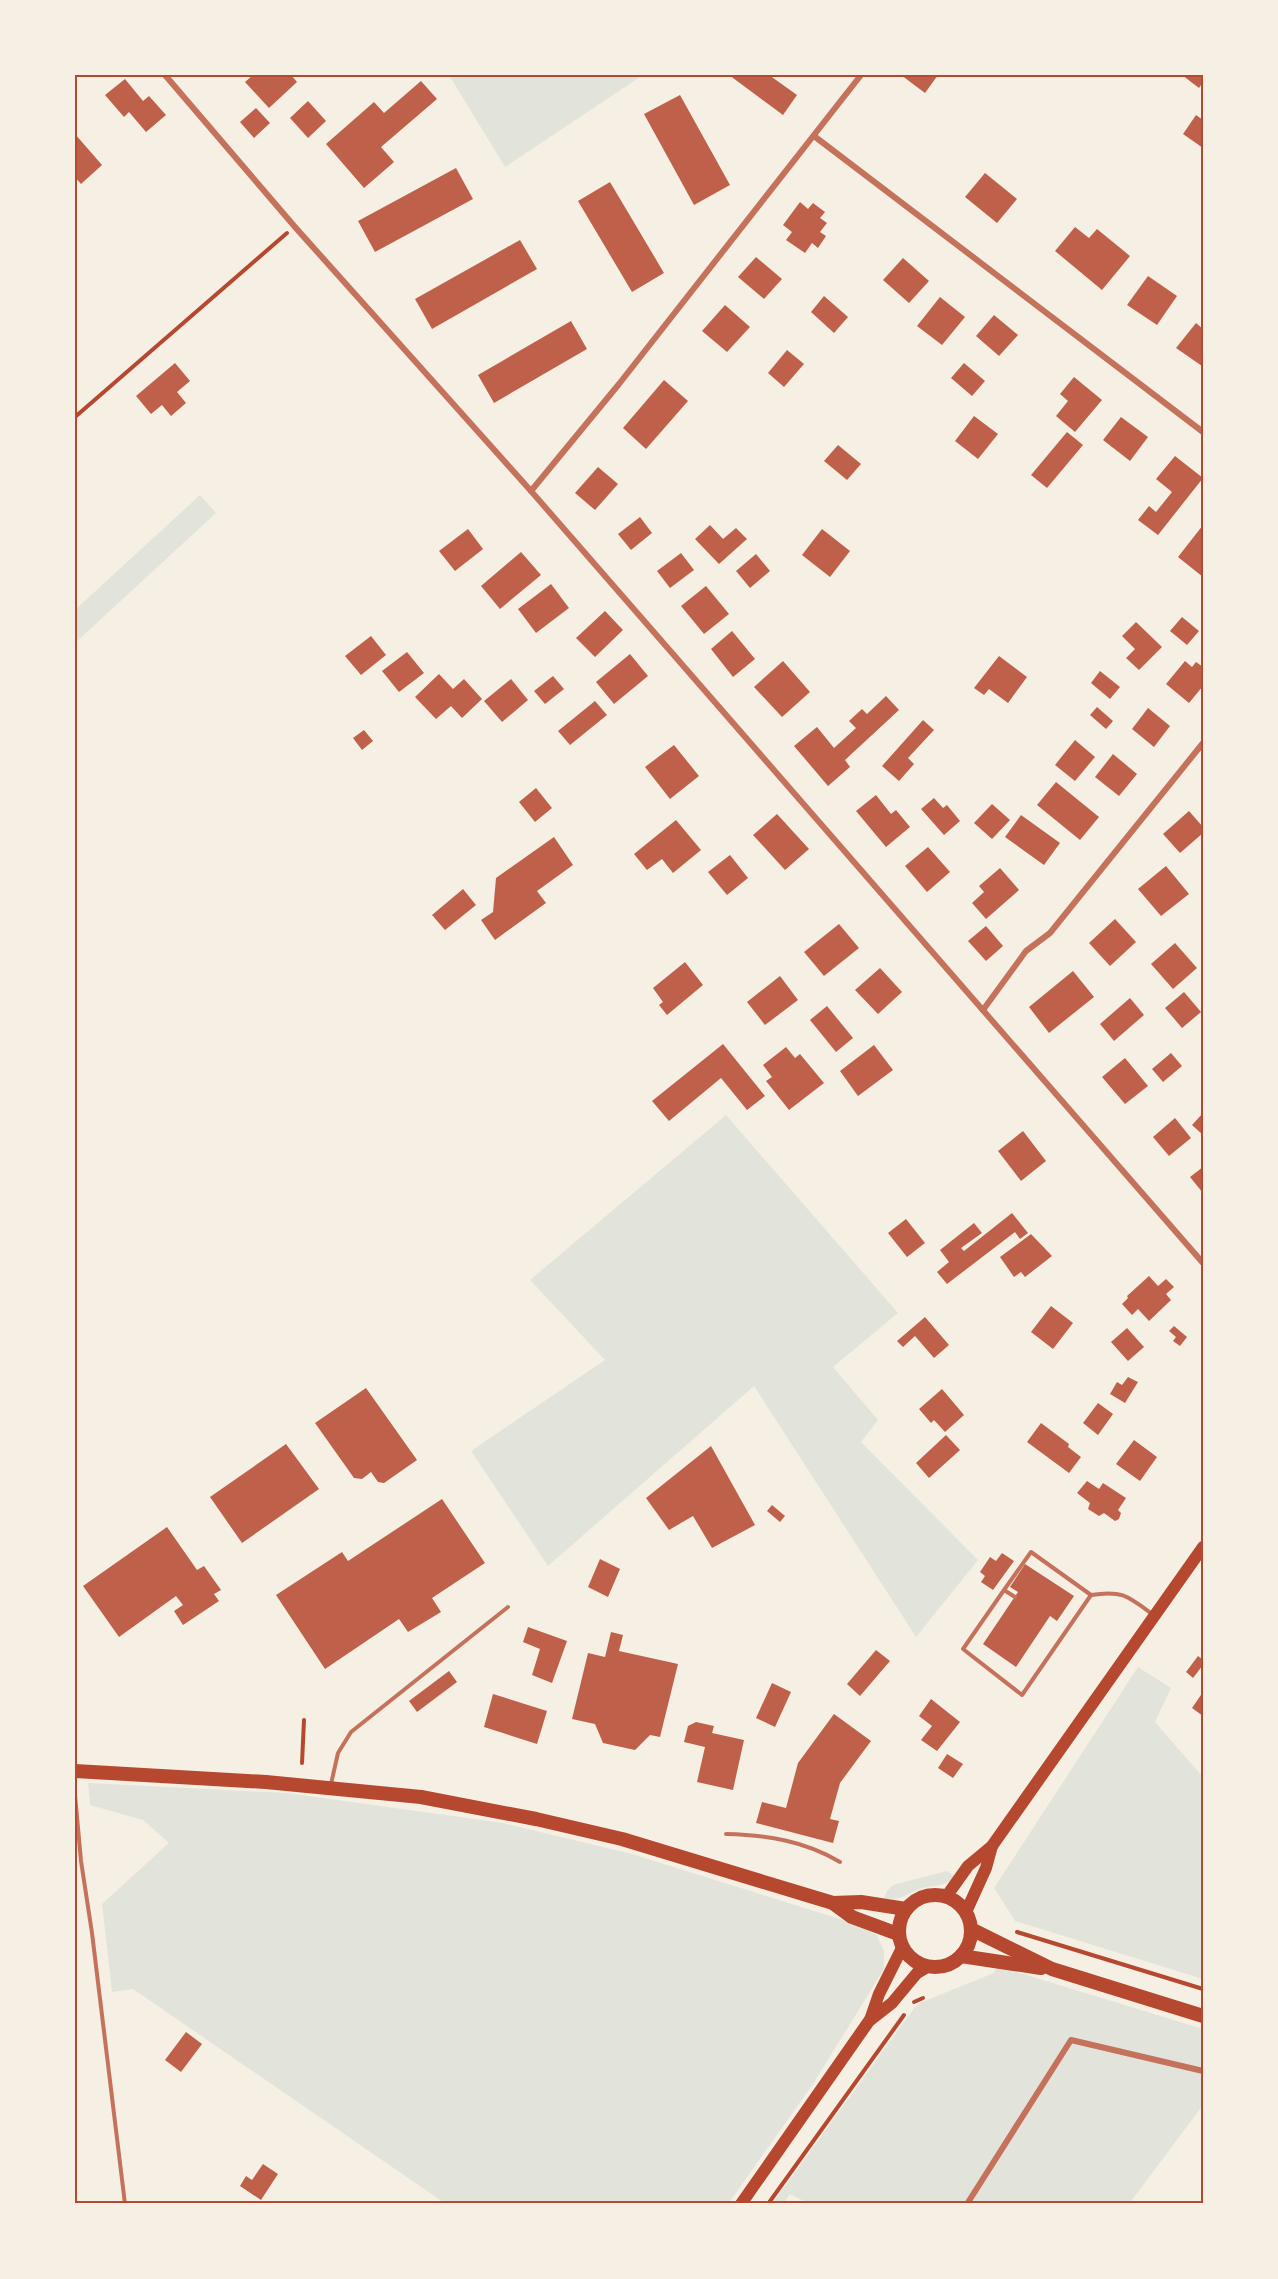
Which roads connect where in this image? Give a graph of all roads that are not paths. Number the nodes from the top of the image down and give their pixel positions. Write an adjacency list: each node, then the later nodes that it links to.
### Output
1 (165, 75): 5 (street)
2 (861, 75): 3 (street)
3 (814, 136): 4 (street); 5 (street)
4 (1203, 432)
5 (531, 491): 7 (street)
6 (1203, 743): 7 (street)
7 (983, 1010): 8 (street)
8 (1203, 1263)
9 (1203, 1547): 14 (main road)
10 (1004, 1590): 11 (lane); 11 (lane); 12 (lane)
11 (1091, 1595): 14 (lane)
12 (1015, 1597)
13 (508, 1607): 16 (lane)
14 (1155, 1616): 19 (main road)
15 (75, 1771): 16 (main road)
16 (331, 1787): 22 (main road)
17 (75, 1795): 33 (lane)
18 (726, 1834): 20 (lane)
19 (992, 1846): 21 (main road); 24 (main road)
20 (840, 1862)
21 (946, 1897): 23 (main road); 24 (main road)
22 (833, 1903): 23 (main road); 26 (main road)
23 (906, 1909): 26 (main road)
24 (966, 1912): 25 (main road)
25 (971, 1929): 27 (main road); 29 (main road)
26 (900, 1941): 28 (main road); 31 (main road)
27 (962, 1956): 28 (main road); 29 (main road)
28 (927, 1967): 31 (main road)
29 (1052, 1969): 30 (main road)
30 (1203, 2016)
31 (870, 2022): 34 (main road)
32 (1203, 2071): 35 (street)
33 (125, 2204)
34 (741, 2204)
35 (967, 2204)

